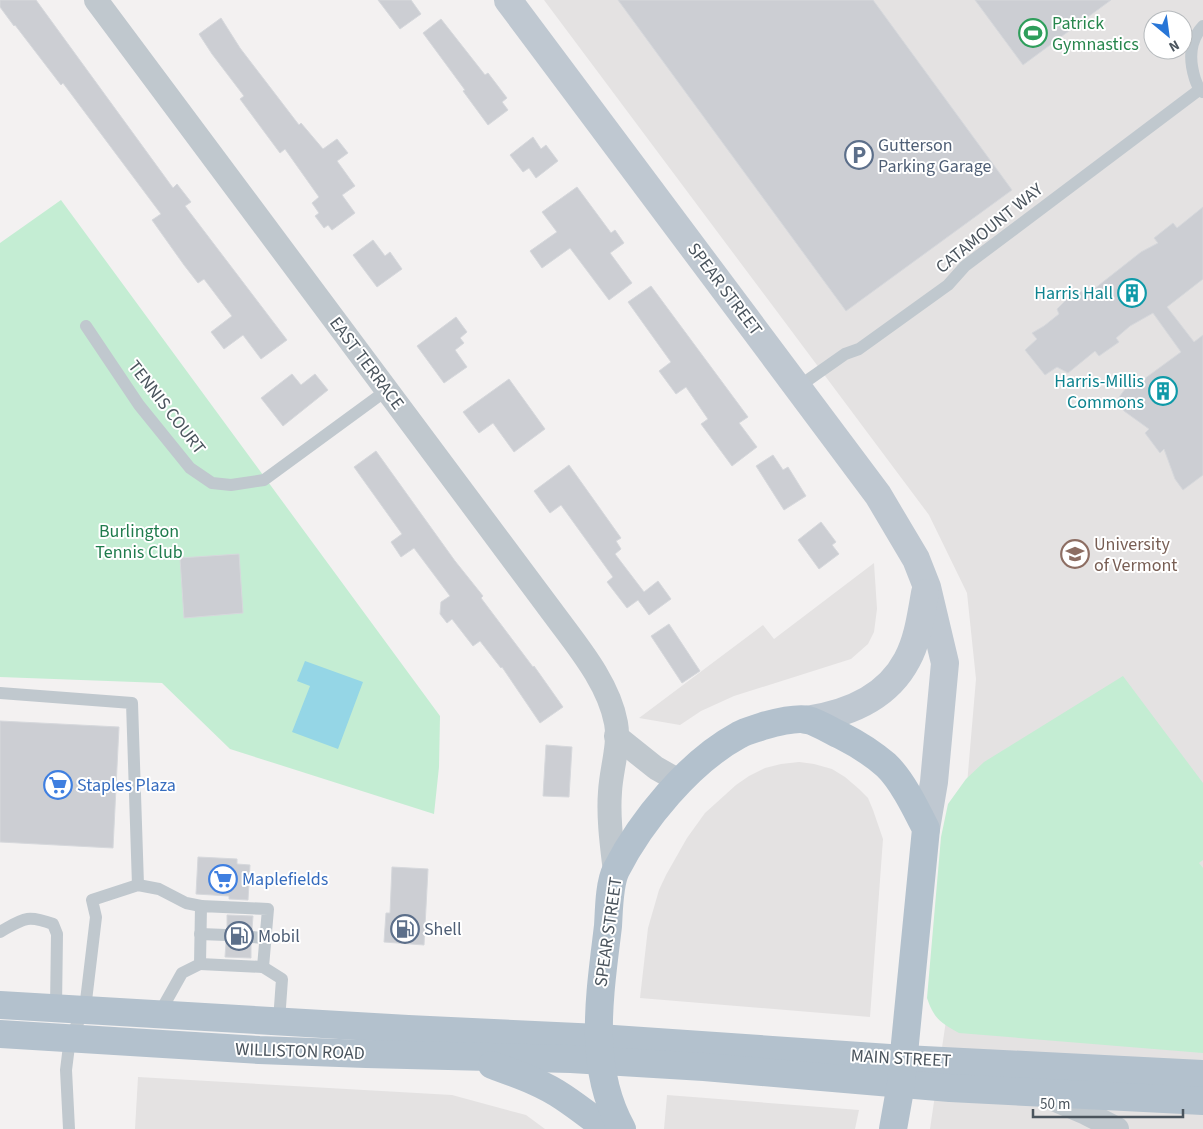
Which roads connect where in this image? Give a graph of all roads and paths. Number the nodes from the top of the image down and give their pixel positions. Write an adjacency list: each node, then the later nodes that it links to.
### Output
1 (96, 0): 7 (street, EAST TERRACE)
2 (508, 0): 6 (main road, SPEAR STREET)
3 (1203, 26): 4 (lane, CATAMOUNT WAY)
4 (1201, 91): 6 (lane, CATAMOUNT WAY)
5 (86, 326): 7 (lane, TENNIS COURT)
6 (798, 387): 8 (main road, SPEAR STREET)
7 (387, 390): 11 (street, EAST TERRACE)
8 (927, 587): 10 (main road, SPEAR STREET); 13 (main road, SPEAR STREET)
9 (0, 693): 15 (lane)
10 (806, 720): 12 (main road, SPEAR STREET); 13 (main road, SPEAR STREET)
11 (616, 736): 12 (street); 14 (street, EAST TERRACE)
12 (679, 781): 14 (main road, SPEAR STREET)
13 (926, 829): 33 (main road, SPEAR STREET)
14 (615, 872): 31 (main road, SPEAR STREET)
15 (138, 885): 16 (lane); 26 (lane)
16 (201, 906): 18 (lane); 21 (lane)
17 (0, 932): 25 (lane)
18 (200, 934): 19 (lane); 22 (lane)
19 (226, 935)
20 (252, 937): 21 (lane)
21 (266, 938): 23 (lane)
22 (200, 964): 23 (lane); 27 (lane)
23 (264, 966): 28 (lane)
24 (0, 1005): 25 (main road, WILLISTON ROAD)
25 (56, 1008): 26 (main road, WILLISTON ROAD); 30 (lane)
26 (86, 1009): 27 (main road, WILLISTON ROAD); 30 (lane)
27 (159, 1014): 28 (main road, WILLISTON ROAD)
28 (278, 1021): 31 (main road, WILLISTON ROAD)
29 (0, 1034): 30 (main road, WILLISTON ROAD)
30 (70, 1038): 32 (main road, WILLISTON ROAD); 37 (lane)
31 (599, 1050): 32 (main road, WILLISTON ROAD); 33 (main road, MAIN STREET); 39 (main road, SPEAR STREET)
32 (470, 1057): 38 (main road)
33 (902, 1071): 34 (main road, MAIN STREET); 35 (main road, MAIN STREET); 40 (main road, SPEAR STREET)
34 (1203, 1074)
35 (1037, 1092): 36 (main road, MAIN STREET); 41 (street)
36 (1203, 1101)
37 (70, 1129)
38 (607, 1129)
39 (622, 1129)
40 (893, 1129)
41 (1117, 1129)

